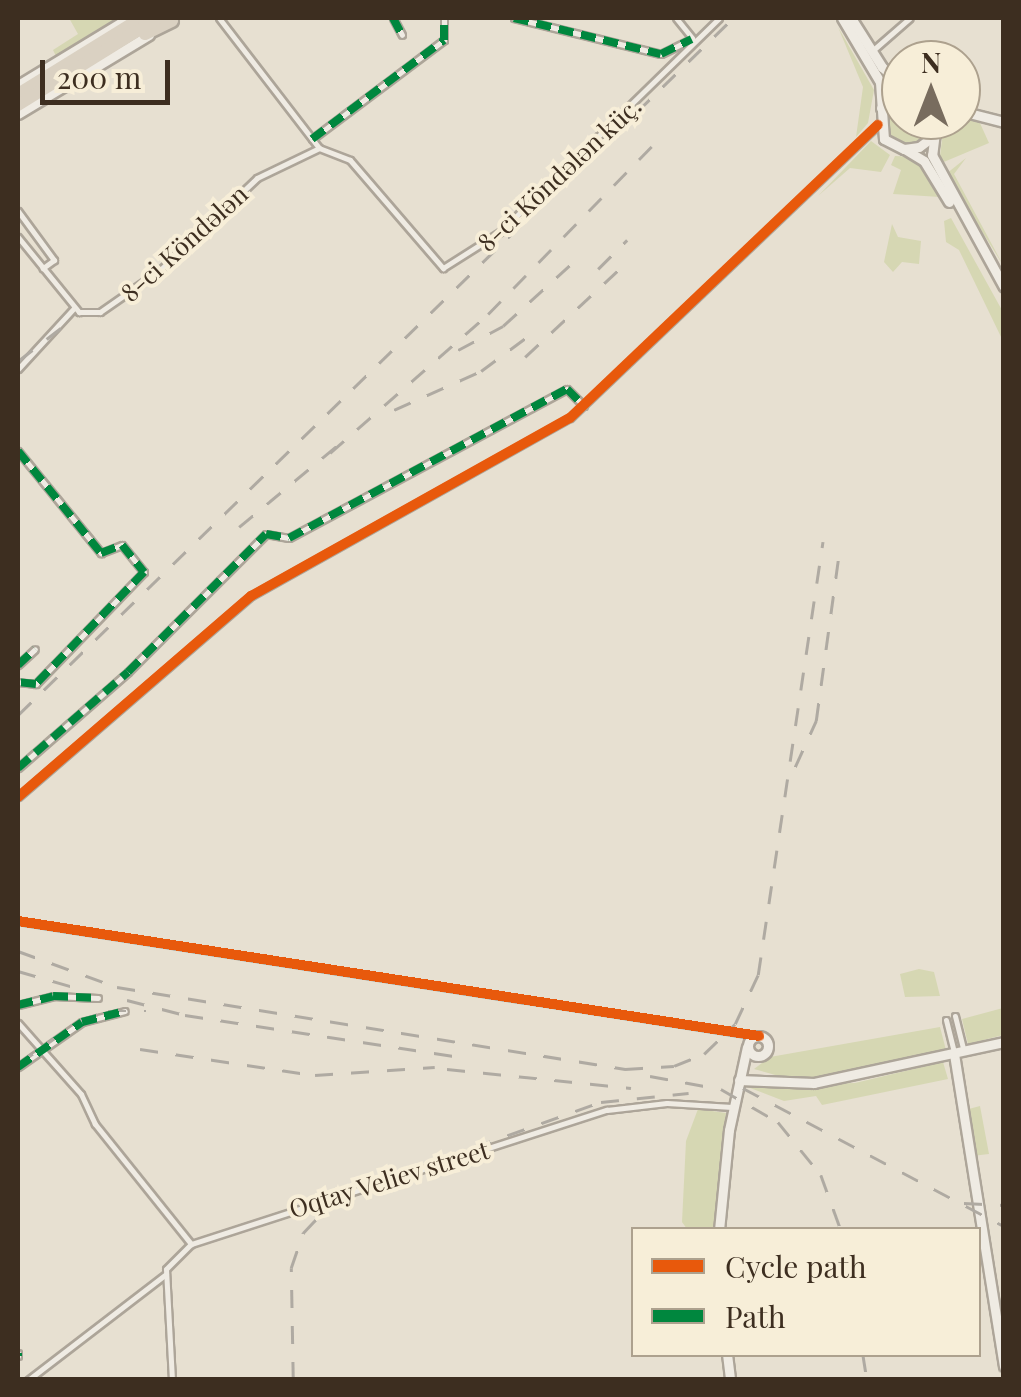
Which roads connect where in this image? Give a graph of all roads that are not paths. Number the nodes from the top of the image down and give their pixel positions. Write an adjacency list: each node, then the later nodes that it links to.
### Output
1 (142, 18): 12 (highway)
2 (219, 18): 24 (street, 8-ci Köndələn küç.)
3 (392, 18): 13 (street)
4 (444, 18): 24 (street)
5 (514, 18): 14 (street)
6 (676, 18): 14 (street)
7 (719, 18): 14 (street)
8 (842, 18): 23 (main road)
9 (851, 18): 16 (main road)
10 (910, 18): 16 (street)
11 (169, 19): 20 (highway); 21 (main road)
12 (125, 21): 15 (highway); 19 (highway)
13 (402, 35)
14 (696, 40): 27 (street, 8-ci Köndələn küç.)
15 (76, 49): 18 (main road)
16 (872, 51): 17 (main road)
17 (881, 62)
18 (18, 85)
19 (18, 94)
20 (18, 104)
21 (18, 114)
22 (881, 116): 23 (main road)
23 (878, 120): 28 (main road); 36 (street)
24 (312, 139): 27 (street, 8-ci Köndələn küç.)
25 (927, 140): 28 (main road)
26 (935, 140): 32 (main road)
27 (319, 148): 34 (street, 8-ci Köndələn)
28 (904, 150): 33 (main road)
29 (18, 210): 31 (street)
30 (18, 237): 31 (street)
31 (42, 268): 34 (street)
32 (1004, 286)
33 (1004, 298)
34 (74, 308): 35 (street)
35 (18, 369)
36 (584, 406): 41 (street); 42 (street)
37 (18, 451): 40 (street)
38 (35, 649): 39 (street)
39 (18, 665)
40 (18, 682)
41 (18, 768)
42 (18, 797)
43 (18, 921): 50 (street)
44 (98, 998): 45 (street)
45 (18, 1006)
46 (125, 1011): 54 (street)
47 (955, 1016): 55 (street)
48 (946, 1020): 55 (street)
49 (18, 1023): 54 (street)
50 (744, 1032): 51 (street); 53 (street)
51 (759, 1036): 53 (main road); 53 (main road)
52 (1004, 1042): 55 (main road)
53 (747, 1047): 57 (main road)
54 (39, 1049): 56 (street); 60 (street)
55 (959, 1053): 57 (main road); 62 (main road)
56 (18, 1067)
57 (739, 1080): 58 (main road)
58 (732, 1107): 59 (main road); 60 (street, Oqtay Veliev street)
59 (719, 1227)
60 (191, 1244): 61 (street)
61 (166, 1274): 63 (street); 64 (street)
62 (1004, 1366)
63 (28, 1380)
64 (172, 1380)

